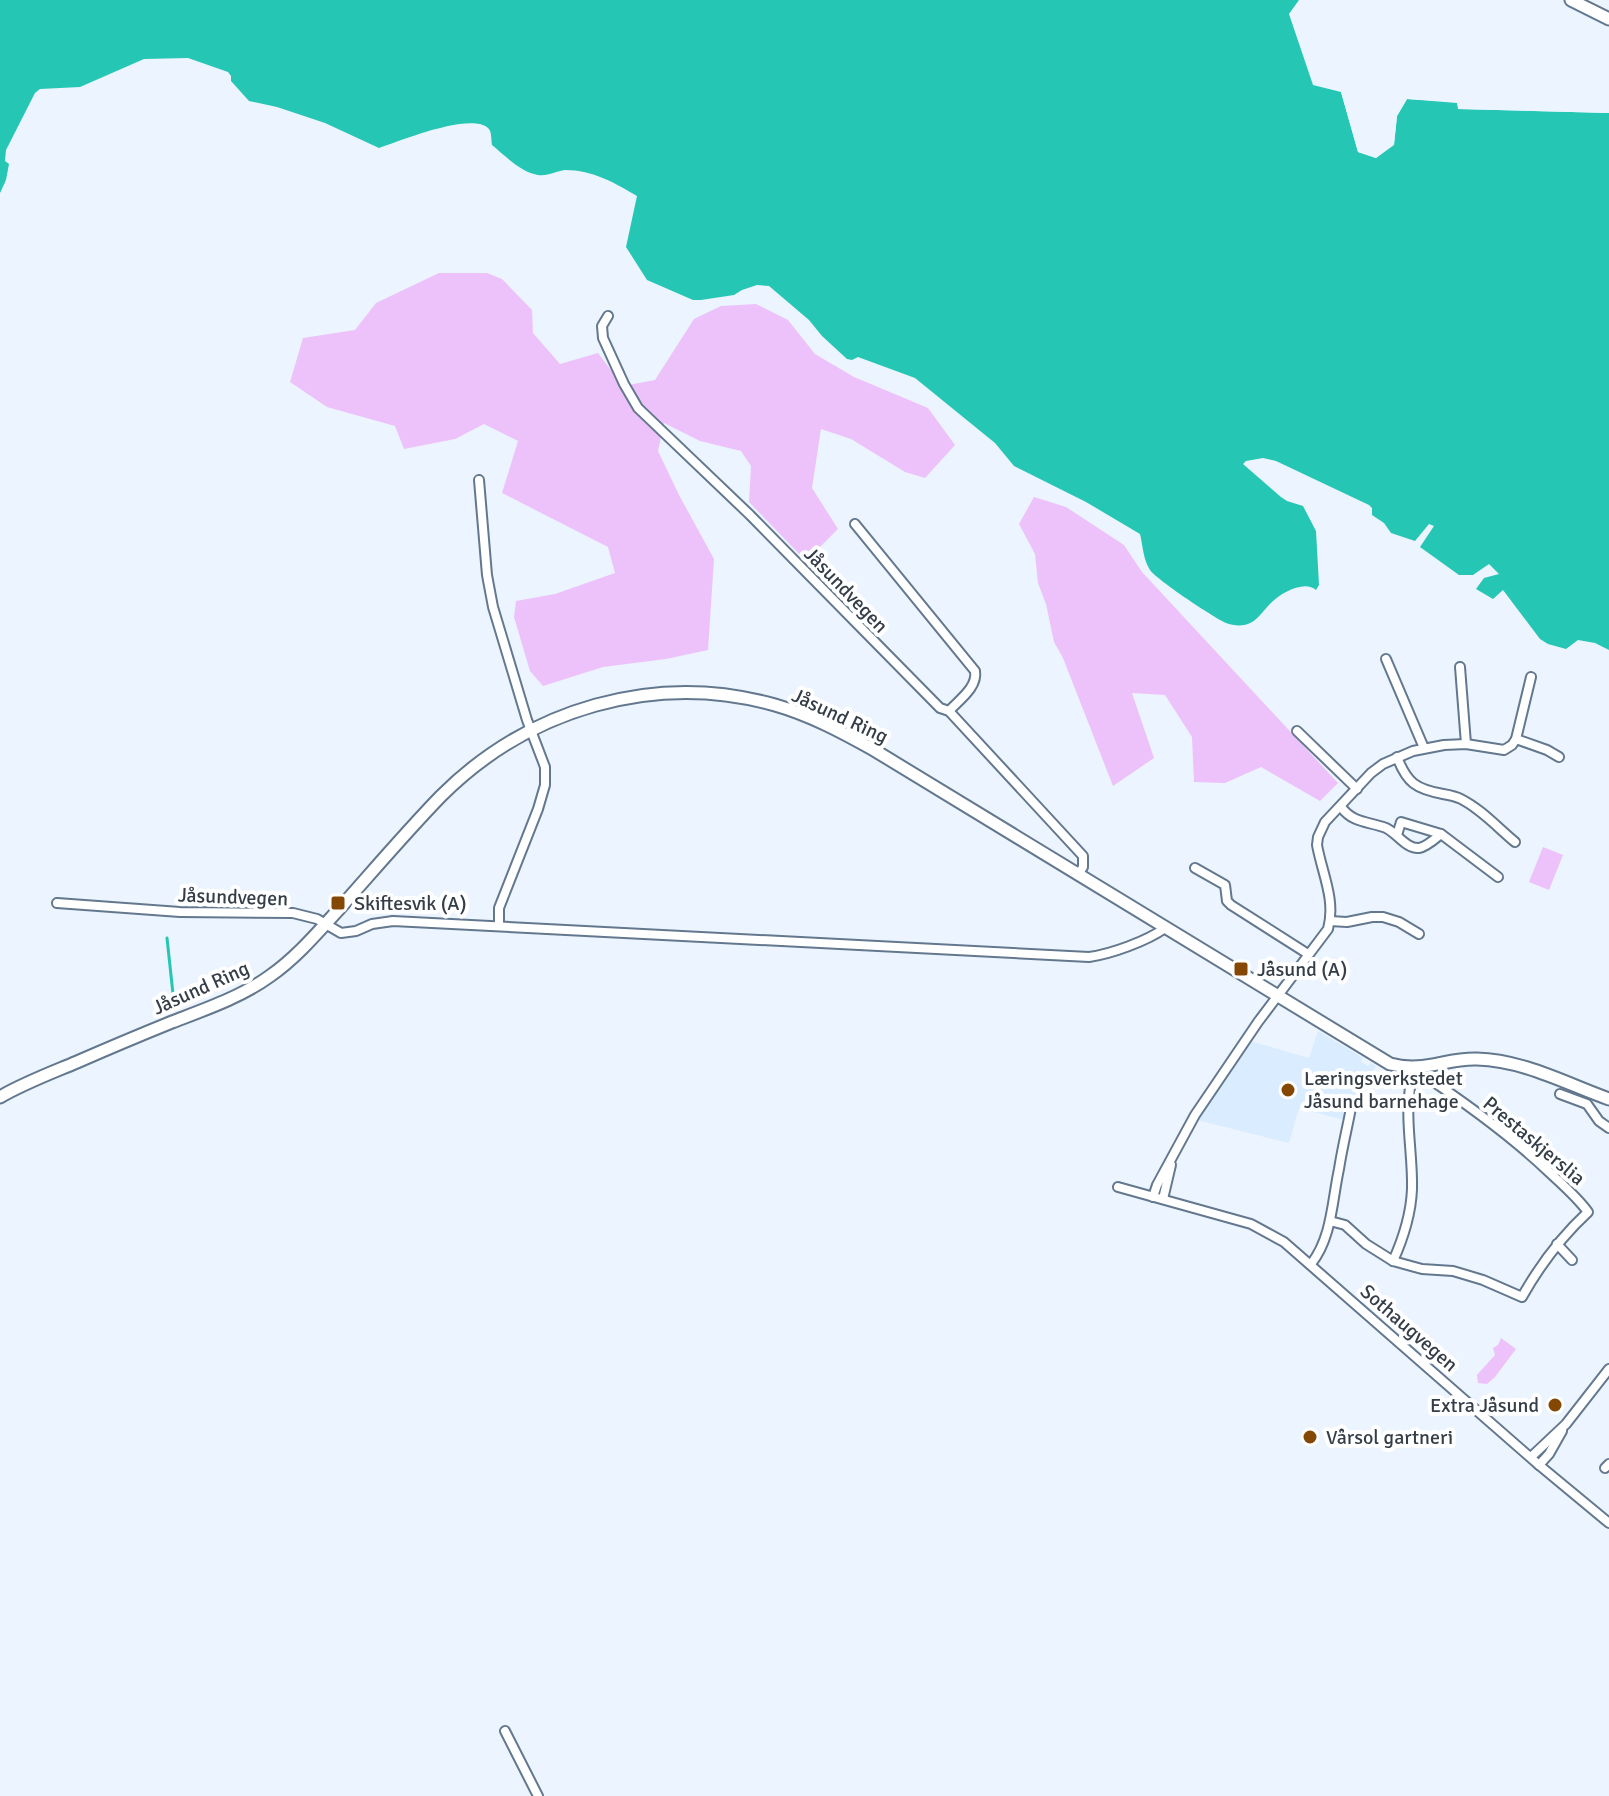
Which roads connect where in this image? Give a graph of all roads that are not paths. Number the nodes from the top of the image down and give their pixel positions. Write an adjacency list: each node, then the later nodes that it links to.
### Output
1 (1571, 0): 2 (main road)
2 (1609, 19)
3 (608, 316): 9 (street, Jåsundvegen)
4 (479, 480): 10 (street)
5 (855, 524): 9 (street)
6 (1386, 659): 14 (street)
7 (1460, 667): 13 (street)
8 (1531, 677): 12 (street)
9 (949, 711): 23 (street, Jåsundvegen)
10 (531, 729): 23 (main road, Jåsund Ring); 27 (main road, Jåsund Ring); 28 (street)
11 (1297, 731): 17 (street)
12 (1516, 739): 13 (street); 16 (street)
13 (1466, 744): 14 (street)
14 (1424, 748): 15 (street)
15 (1397, 757): 17 (street); 21 (street)
16 (1559, 757)
17 (1357, 789): 18 (street)
18 (1341, 807): 20 (street); 26 (street)
19 (1441, 834): 20 (street); 20 (street); 24 (street)
20 (1397, 835)
21 (1515, 842)
22 (1195, 868): 31 (street)
23 (1078, 875): 29 (main road, Jåsund Ring)
24 (1498, 877)
25 (57, 903): 27 (street, Jåsundvegen)
26 (1330, 921): 30 (street); 31 (street)
27 (326, 924): 28 (street, Jåsundvegen); 36 (main road, Jåsund Ring)
28 (499, 926): 29 (street, Jåsundvegen)
29 (1165, 928): 32 (main road, Jåsund Ring)
30 (1419, 934)
31 (1308, 954): 32 (street)
32 (1277, 996): 33 (main road, Jåsund Ring); 40 (street)
33 (1421, 1068): 37 (main road, Jåsund Ring); 45 (street, Prestaskjerslia)
34 (1411, 1082): 47 (street)
35 (1560, 1094): 39 (street)
36 (0, 1097)
37 (1609, 1099)
38 (1351, 1108): 44 (street)
39 (1609, 1128)
40 (1172, 1156): 42 (street); 43 (street)
41 (1118, 1187): 42 (street, Sothaugvegen)
42 (1153, 1197): 43 (street, Sothaugvegen)
43 (1163, 1199): 48 (street, Sothaugvegen)
44 (1330, 1221): 47 (street); 48 (street)
45 (1557, 1244): 46 (street); 47 (street)
46 (1572, 1260)
47 (1393, 1261)
48 (1311, 1264): 51 (street, Sothaugvegen)
49 (1609, 1369): 50 (street)
50 (1566, 1424): 51 (street); 52 (street)
51 (1531, 1457): 52 (street, Sothaugvegen)
52 (1539, 1465): 53 (street, Sothaugvegen)
53 (1609, 1523)
54 (505, 1731): 55 (street)
55 (538, 1796)

